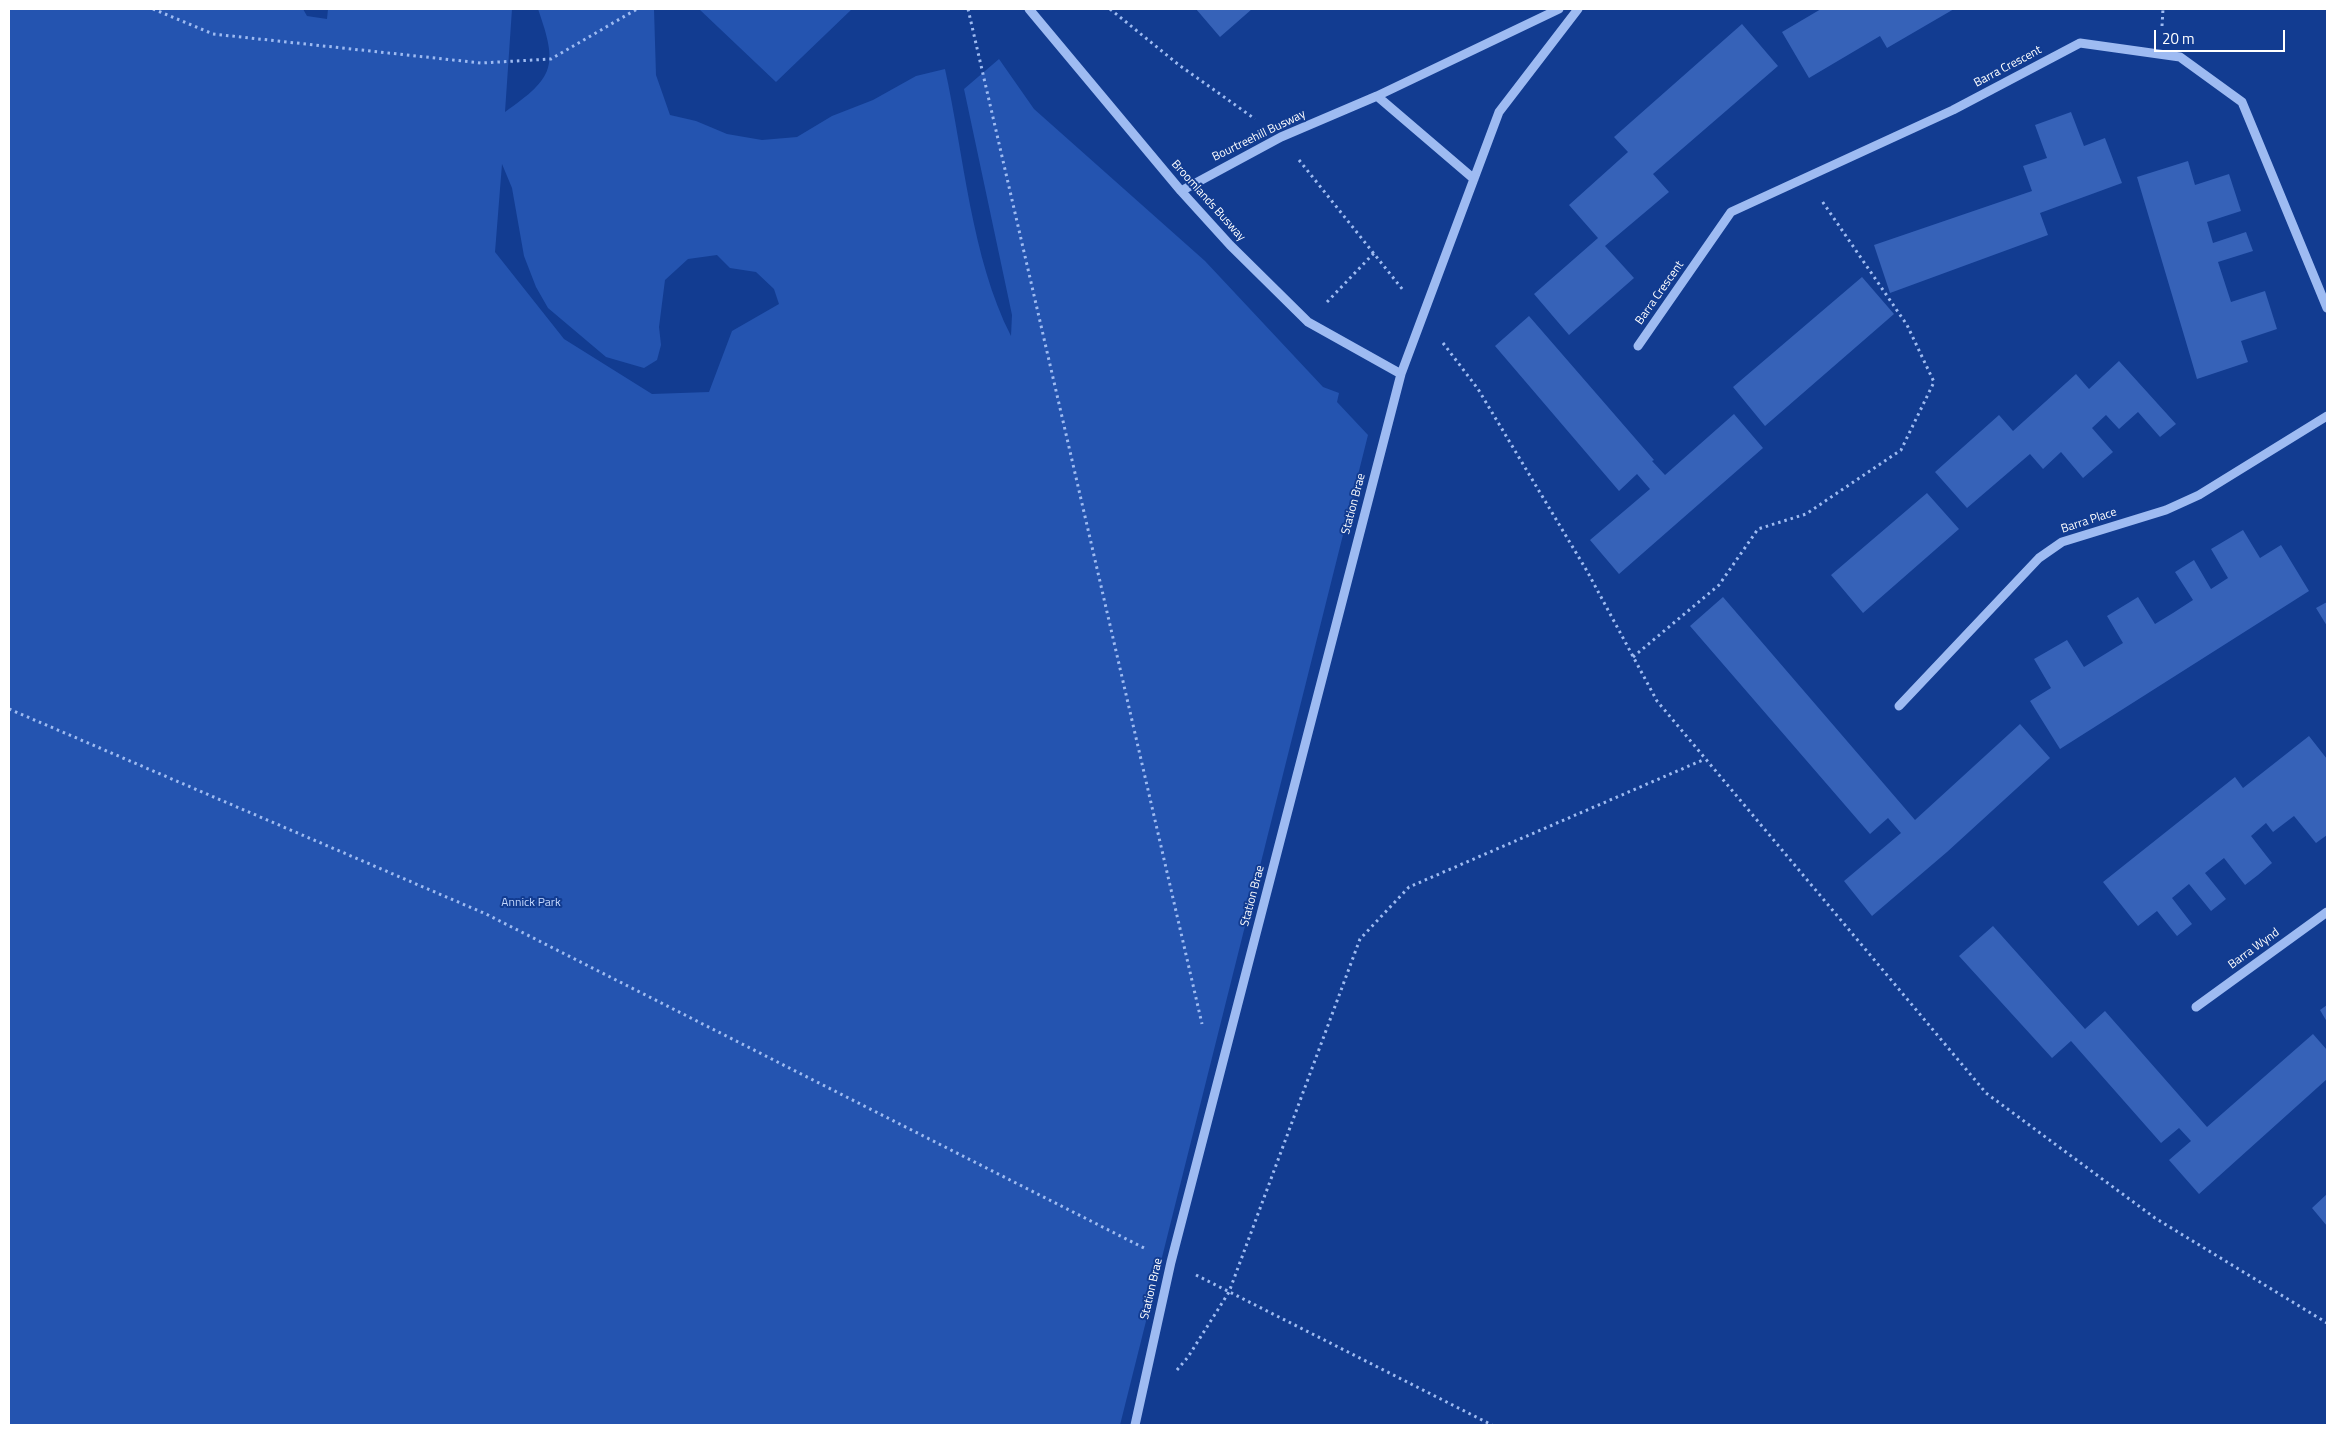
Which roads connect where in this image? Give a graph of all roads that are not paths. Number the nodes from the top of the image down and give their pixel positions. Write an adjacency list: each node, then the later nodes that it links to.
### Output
1 (1029, 9): 6 (street, Broomlands Busway)
2 (1559, 9): 4 (street, Bourtreehill Busway)
3 (1578, 9): 5 (street)
4 (1377, 96): 5 (street); 6 (street, Bourtreehill Busway)
5 (1474, 179): 9 (street)
6 (1181, 190): 9 (street, Broomlands Busway)
7 (2327, 308): 8 (street, Barra Crescent)
8 (1638, 346)
9 (1401, 374): 14 (street, Station Brae)
10 (2327, 416): 11 (street, Barra Place)
11 (1899, 706)
12 (2327, 912): 13 (street, Barra Wynd)
13 (2196, 1007)
14 (1135, 1425)

